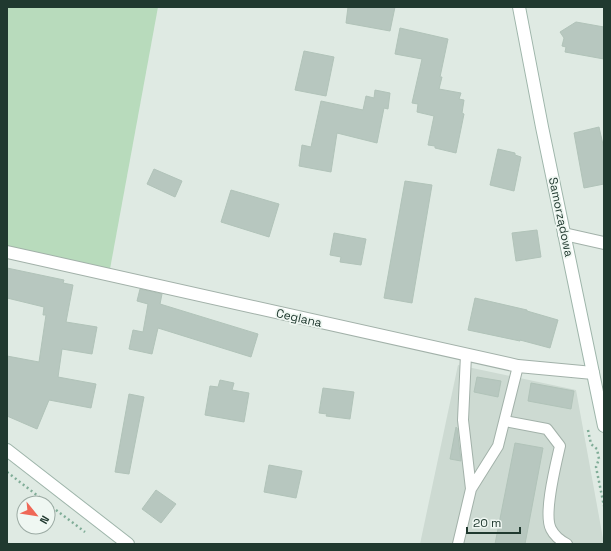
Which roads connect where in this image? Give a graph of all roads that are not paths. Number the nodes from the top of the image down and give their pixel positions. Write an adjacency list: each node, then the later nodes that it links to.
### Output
1 (519, 7): 2 (street, Samorządowa)
2 (564, 234): 3 (street); 7 (street, Samorządowa)
3 (604, 243)
4 (7, 252): 5 (street, Ceglana)
5 (466, 355): 6 (street, Ceglana); 11 (lane)
6 (518, 366): 7 (street, Ceglana); 8 (lane)
7 (593, 373): 9 (street, Samorządowa)
8 (505, 421): 11 (lane); 14 (lane)
9 (604, 426)
10 (7, 450): 12 (street)
11 (471, 489): 13 (lane)
12 (128, 544)
13 (458, 544)
14 (567, 544)

